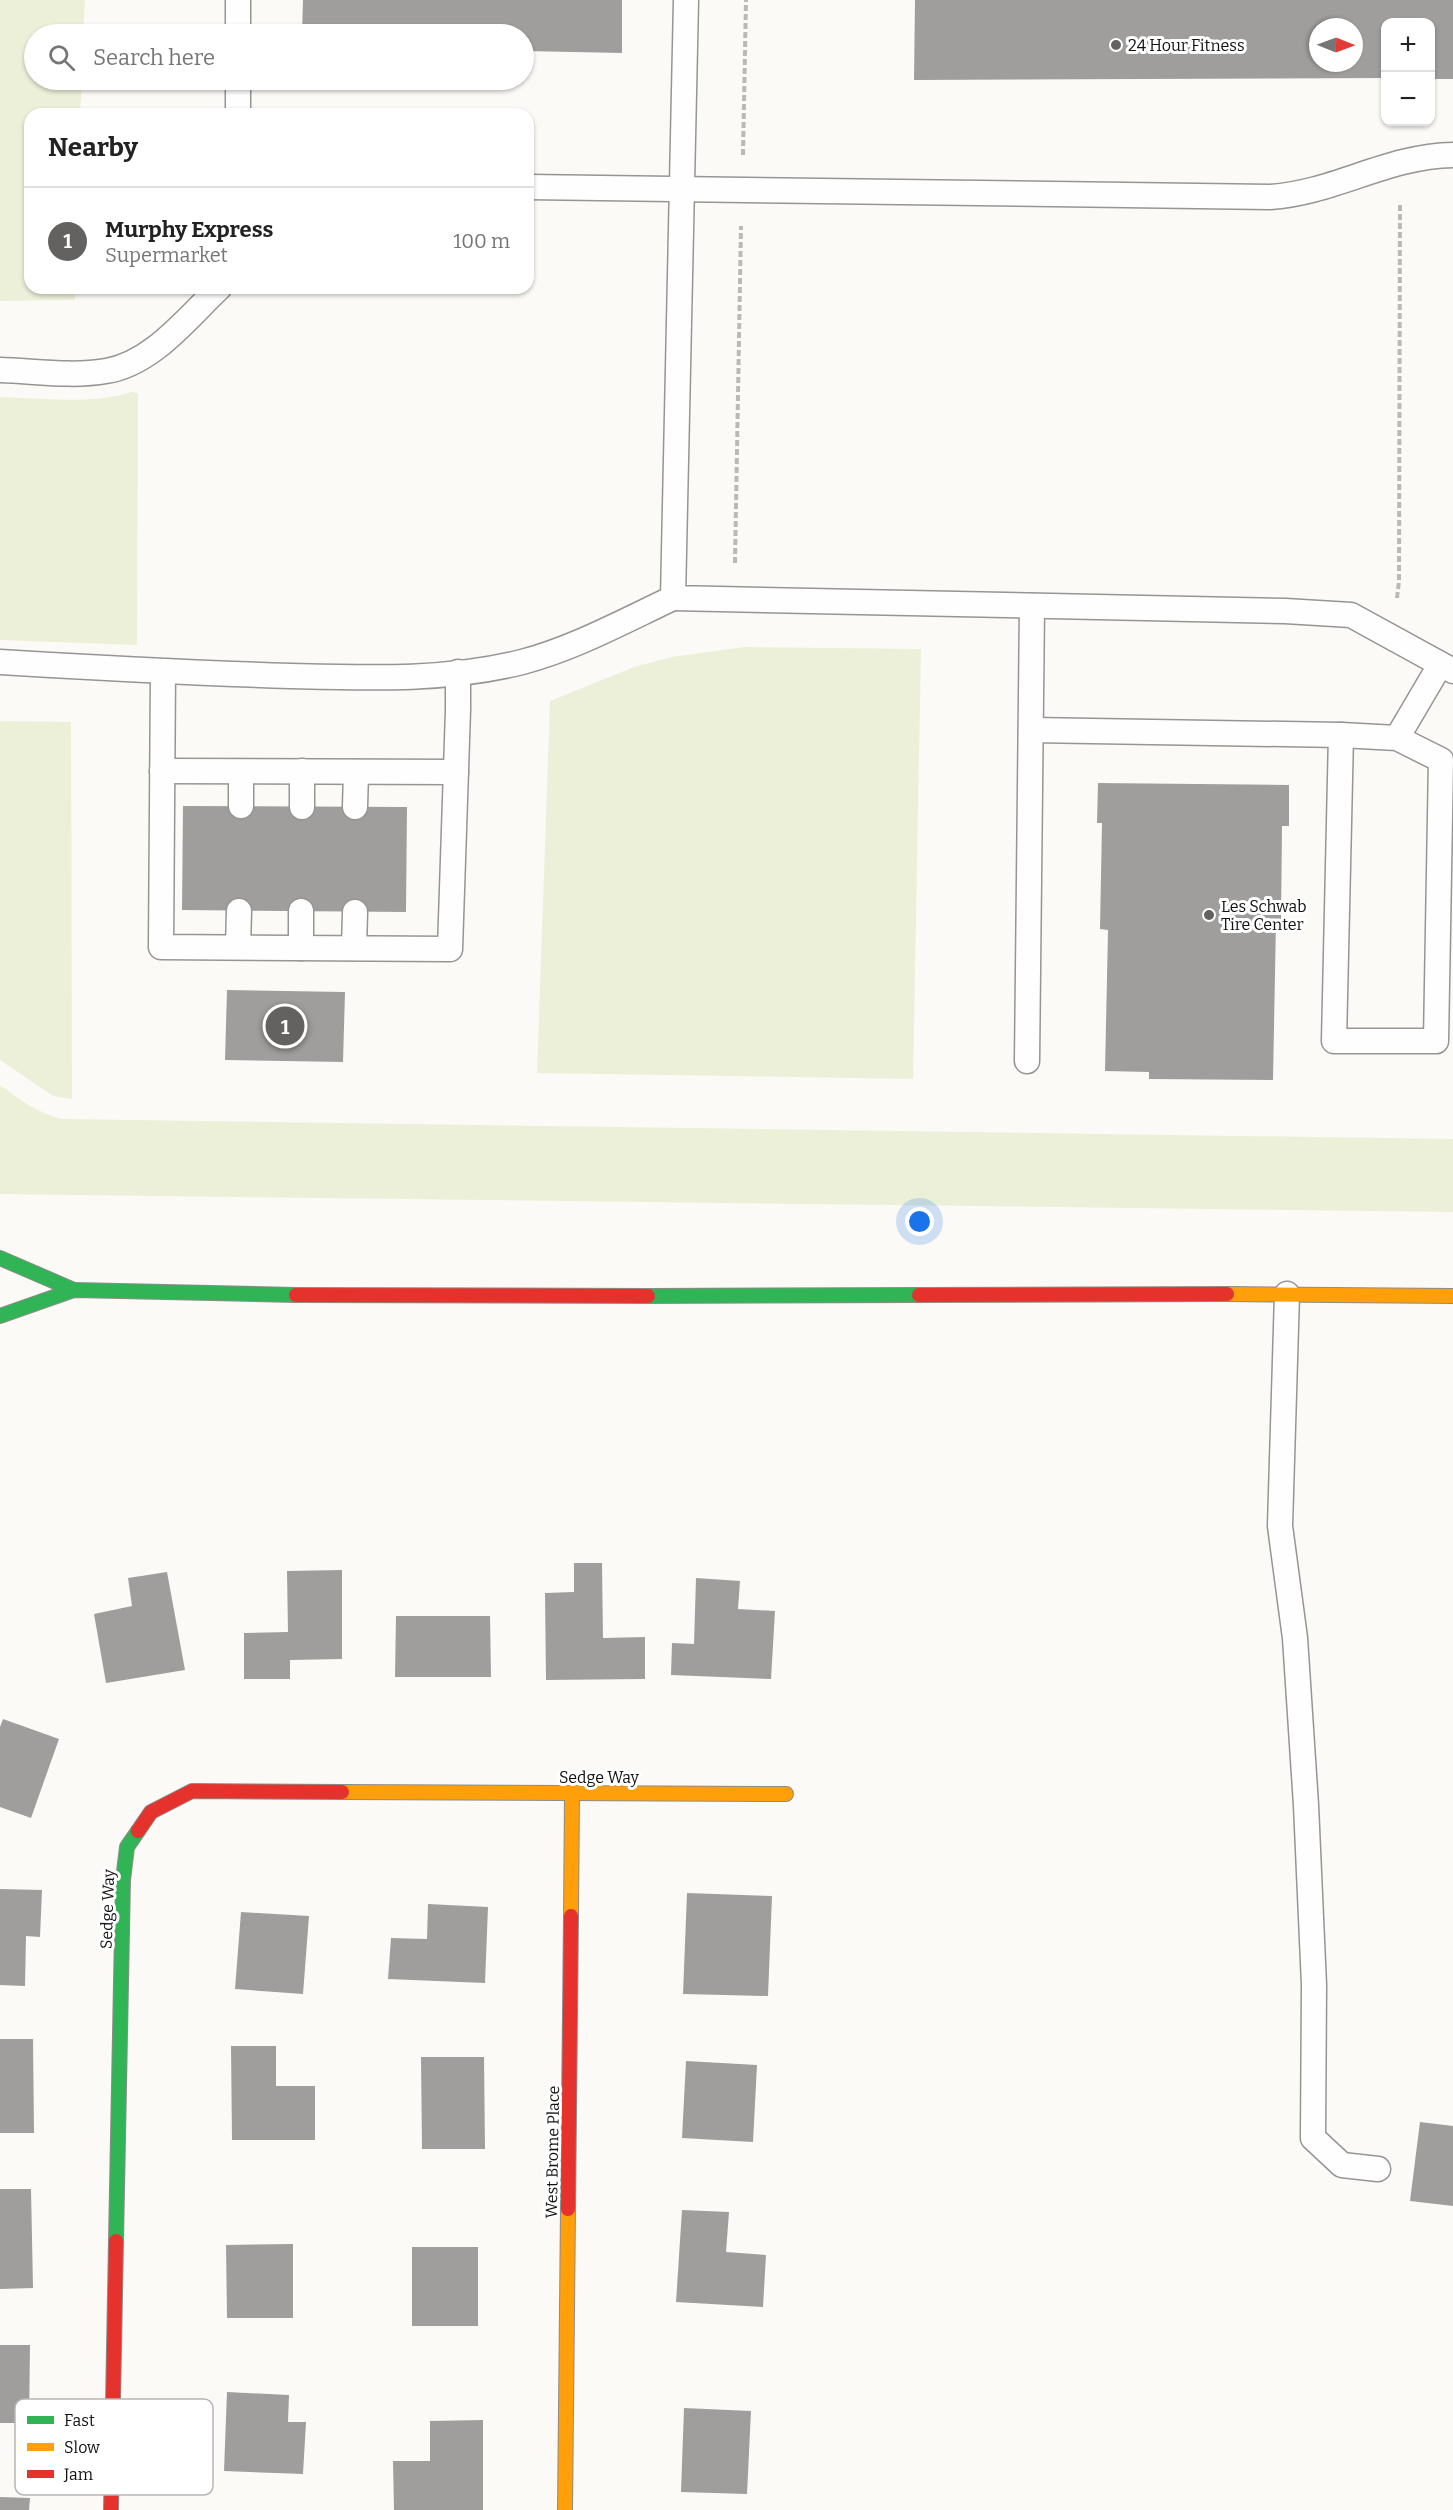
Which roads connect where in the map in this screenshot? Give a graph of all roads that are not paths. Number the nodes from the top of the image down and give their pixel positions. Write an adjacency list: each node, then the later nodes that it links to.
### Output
1 (238, 0): 3 (lane)
2 (686, 0): 8 (lane)
3 (238, 24)
4 (238, 90): 5 (lane)
5 (238, 108)
6 (1453, 155): 8 (lane)
7 (534, 187): 8 (lane)
8 (683, 190): 11 (lane)
9 (213, 294): 10 (lane)
10 (0, 370)
11 (674, 598): 12 (lane); 16 (lane)
12 (1032, 606): 14 (lane); 17 (lane)
13 (0, 662): 15 (lane)
14 (1447, 668): 19 (lane)
15 (163, 672): 16 (lane); 20 (lane)
16 (458, 672): 24 (lane)
17 (1031, 730): 18 (lane); 34 (lane)
18 (1341, 735): 19 (lane); 19 (lane)
19 (1397, 738)
20 (162, 771): 22 (lane); 31 (lane)
21 (302, 771): 22 (lane); 23 (lane); 26 (lane)
22 (241, 772): 25 (lane)
23 (356, 772): 24 (lane); 27 (lane)
24 (456, 772): 33 (lane)
25 (241, 806)
26 (302, 807)
27 (355, 807)
28 (239, 911): 31 (lane)
29 (301, 911): 32 (lane)
30 (355, 912): 33 (lane)
31 (238, 947): 32 (lane)
32 (301, 948): 33 (lane)
33 (354, 948)
34 (1027, 1061)
35 (0, 1258): 36 (street)
36 (74, 1290): 37 (street); 39 (street)
37 (1287, 1294): 38 (street); 42 (lane)
38 (1453, 1296)
39 (0, 1316)
40 (572, 1793): 41 (street, Sedge Way); 43 (street, Sedge Way); 46 (street, West Brome Place)
41 (786, 1794)
42 (1378, 2169)
43 (113, 2399)
44 (111, 2495): 45 (street, Sedge Way)
45 (111, 2510)
46 (565, 2510)

